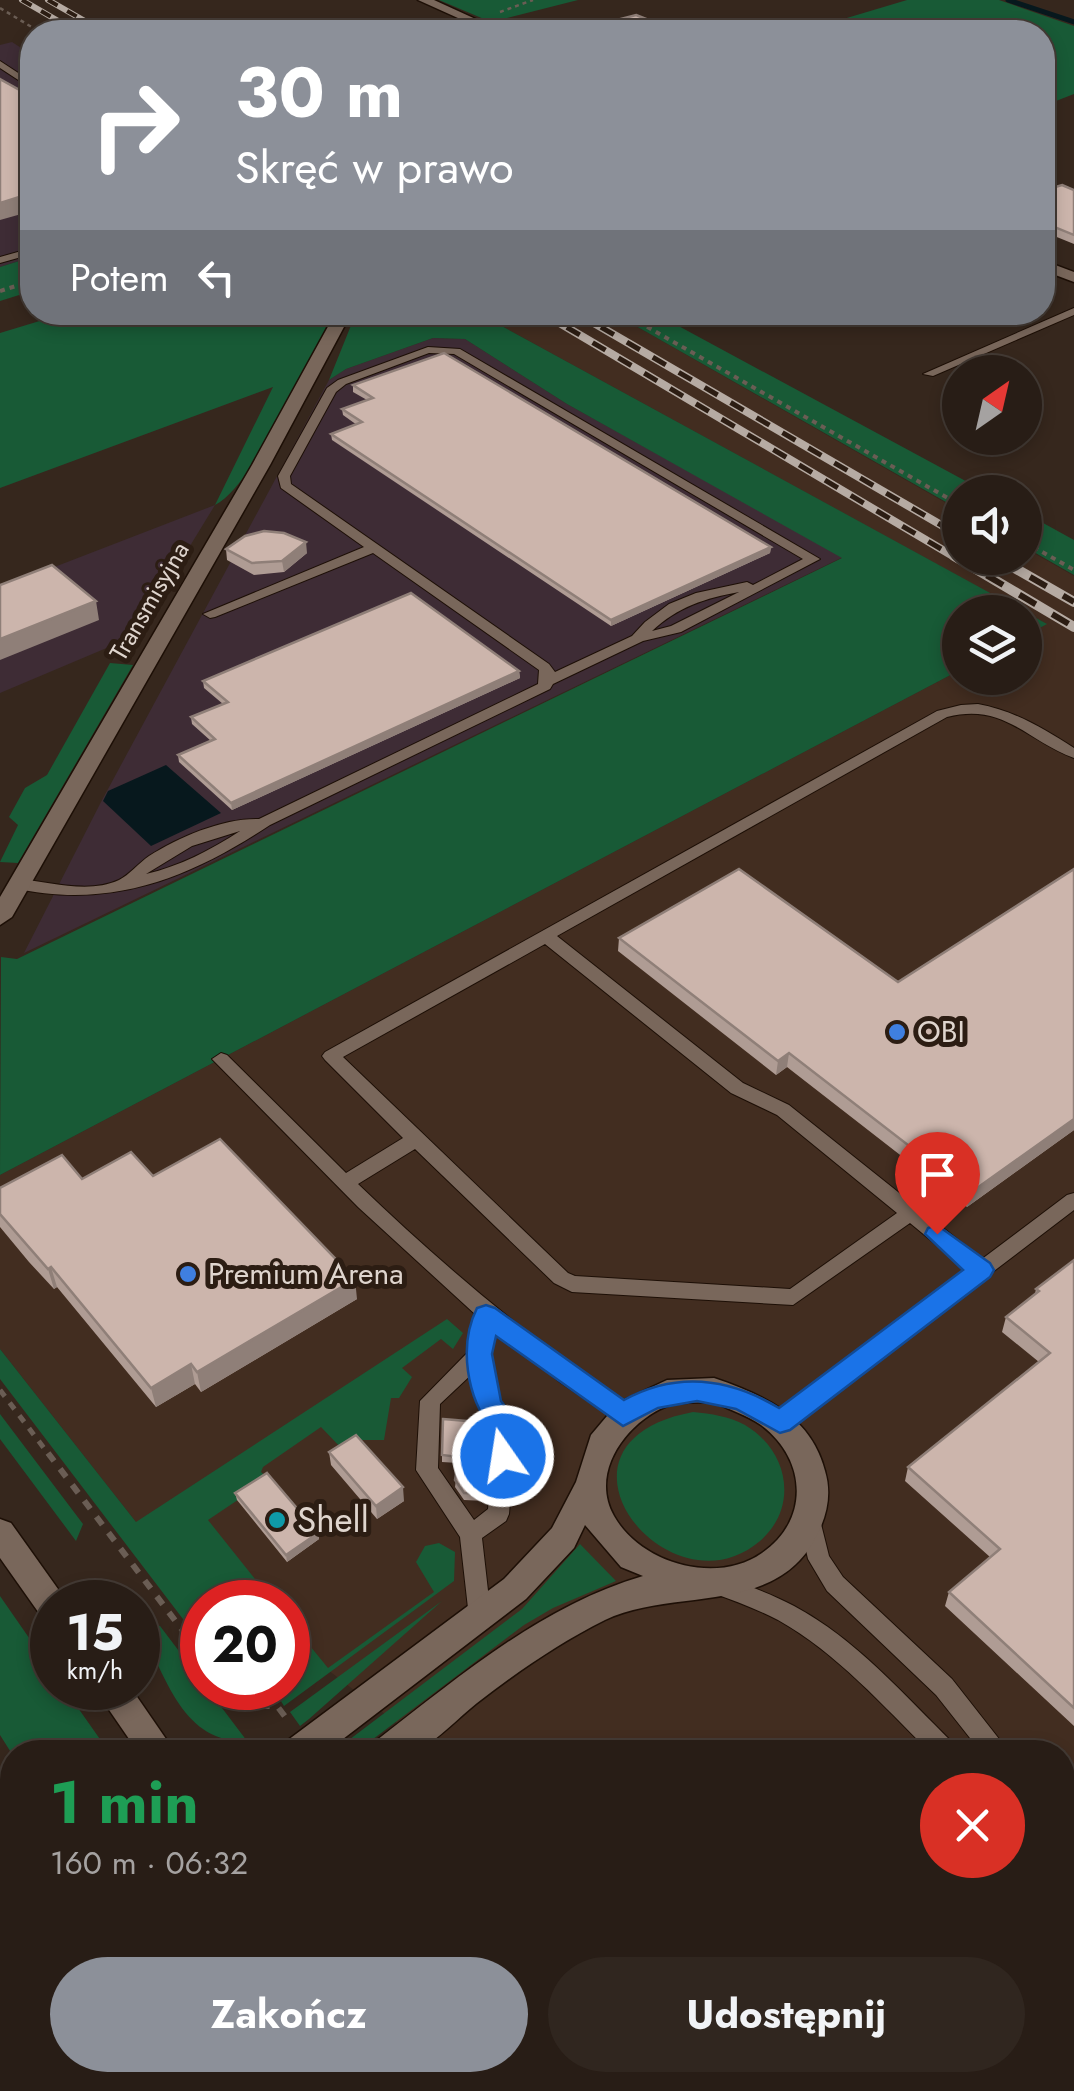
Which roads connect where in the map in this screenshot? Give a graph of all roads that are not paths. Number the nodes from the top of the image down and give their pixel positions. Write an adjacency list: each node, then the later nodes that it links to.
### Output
1 (424, 0): 2 (street)
2 (469, 20)
3 (337, 325): 10 (street, Transmisyjna)
4 (1042, 325): 5 (lane)
5 (929, 374)
6 (372, 548): 7 (lane); 8 (lane); 8 (lane)
7 (210, 614)
8 (548, 681): 10 (lane)
9 (1074, 754): 12 (lane)
10 (19, 884): 11 (street, Transmisyjna)
11 (0, 917)
12 (546, 936): 14 (lane); 17 (lane)
13 (222, 1059): 15 (lane)
14 (416, 1139): 15 (lane); 17 (lane)
15 (346, 1182): 19 (lane)
16 (1074, 1200): 18 (lane)
17 (911, 1213): 18 (lane)
18 (981, 1270): 22 (lane)
19 (486, 1316): 20 (lane); 21 (lane)
20 (479, 1354): 26 (lane); 26 (lane)
21 (623, 1414): 22 (street); 23 (street)
22 (780, 1422): 24 (street)
23 (590, 1484): 28 (street); 29 (street)
24 (810, 1518): 28 (street); 35 (lane)
25 (0, 1533): 27 (street)
26 (471, 1534): 29 (lane)
27 (33, 1580)
28 (701, 1583): 33 (street); 34 (lane)
29 (480, 1617): 32 (street)
30 (127, 1710): 31 (street)
31 (149, 1740)
32 (316, 1740)
33 (405, 1740)
34 (933, 1740)
35 (987, 1740)

